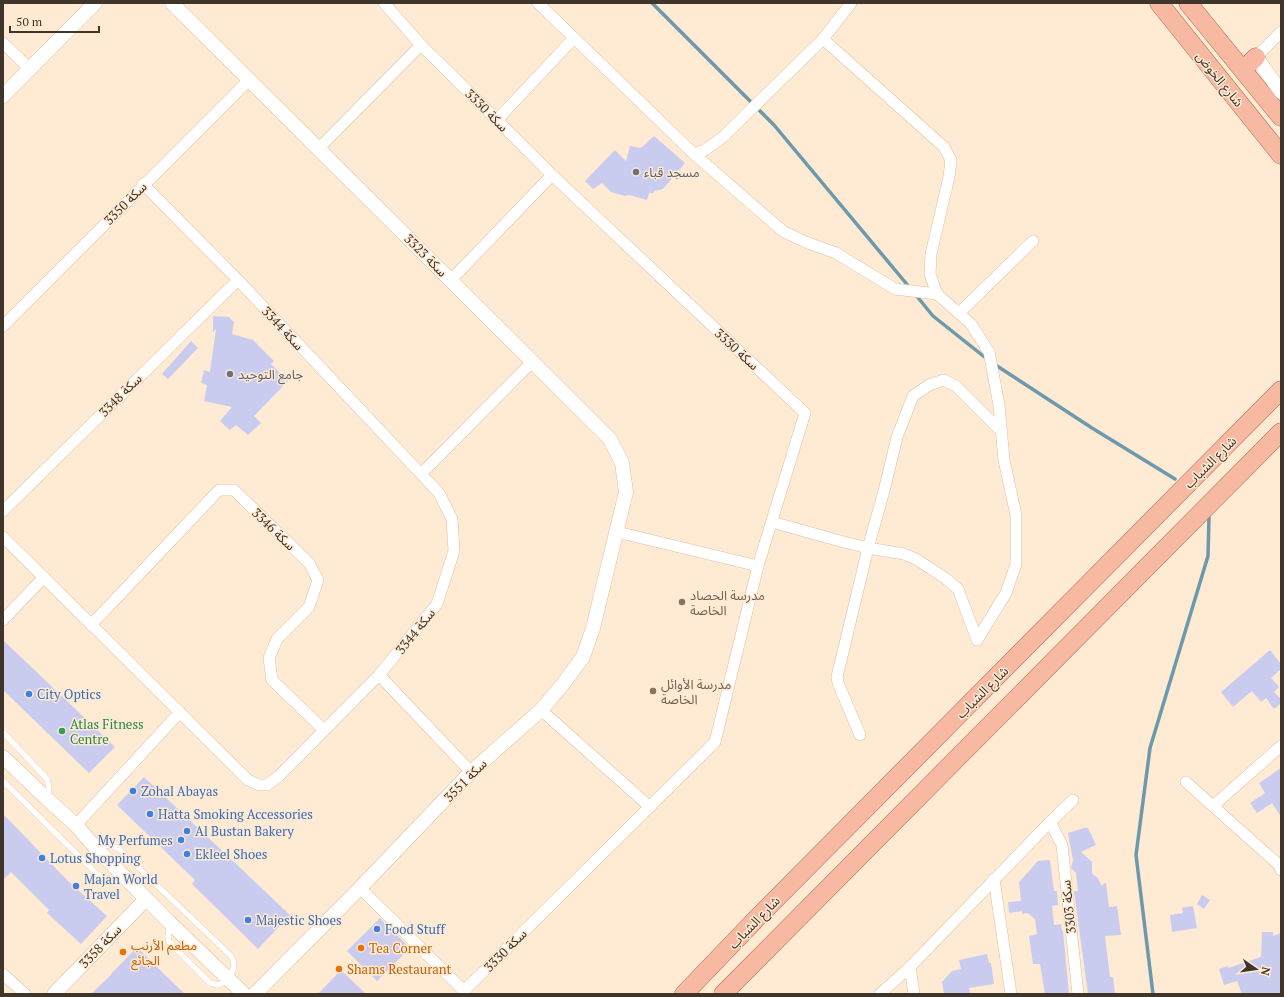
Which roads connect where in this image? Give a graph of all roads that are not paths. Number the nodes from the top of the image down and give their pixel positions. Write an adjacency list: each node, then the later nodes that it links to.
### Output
1 (95, 3): 14 (street)
2 (172, 3): 16 (street, سكة 3323)
3 (384, 3): 12 (street, سكة 3330)
4 (538, 3): 9 (street)
5 (851, 3): 10 (street)
6 (1159, 3): 23 (main road, شارع الخوض)
7 (1188, 3): 15 (main road, شارع الخوض)
8 (1281, 32): 13 (street)
9 (574, 38): 20 (street); 22 (street)
10 (823, 39): 22 (street); 29 (street)
11 (3, 43): 14 (street)
12 (421, 45): 20 (street, سكة 3330); 21 (street)
13 (1256, 57): 15 (main road); 17 (street)
14 (30, 69): 18 (street)
15 (1243, 70): 19 (main road, شارع الخوض)
16 (249, 80): 21 (street, سكة 3323); 25 (street, سكة 3350)
17 (1281, 92)
18 (3, 96)
19 (1281, 117)
20 (497, 120): 24 (street, سكة 3330)
21 (318, 149): 28 (street, سكة 3323)
22 (694, 154): 29 (street)
23 (1281, 155)
24 (552, 175): 28 (street); 38 (street, سكة 3330)
25 (143, 184): 27 (street, سكة 3344); 31 (street, سكة 3350)
26 (1033, 241): 30 (street)
27 (238, 280): 36 (street, سكة 3344); 37 (street, سكة 3348)
28 (451, 280): 32 (street, سكة 3323)
29 (938, 294): 30 (street)
30 (959, 313): 34 (street)
31 (3, 326)
32 (533, 361): 36 (street); 39 (street, سكة 3323)
33 (1281, 390): 77 (main road, شارع الشباب)
34 (1001, 431): 41 (street); 41 (street)
35 (1281, 432): 78 (main road)
36 (421, 474): 46 (street, سكة 3344)
37 (3, 511)
38 (772, 522): 41 (street); 42 (street, سكة 3330)
39 (617, 532): 42 (street); 47 (street, سكة 3551)
40 (3, 537): 43 (street)
41 (868, 548): 51 (street)
42 (758, 566): 60 (street, سكة 3330)
43 (44, 577): 44 (street); 45 (street)
44 (3, 620)
45 (91, 625): 48 (street); 49 (street, سكة 3346)
46 (378, 675): 49 (street, سكة 3344); 54 (street)
47 (541, 710): 54 (street, سكة 3551); 60 (street)
48 (180, 712): 49 (street, سكة 3344); 62 (street)
49 (324, 730)
50 (3, 732): 57 (lane)
51 (860, 736)
52 (1281, 746): 59 (street)
53 (3, 756): 57 (street)
54 (471, 772): 67 (street, سكة 3551)
55 (3, 781): 66 (lane)
56 (1186, 782): 59 (street)
57 (46, 798): 62 (street)
58 (1073, 800): 61 (street)
59 (1213, 806): 64 (street)
60 (650, 807): 72 (street, سكة 3330)
61 (1050, 822): 65 (street); 82 (street, سكة 3303)
62 (76, 825): 63 (street)
63 (94, 846): 66 (street); 71 (lane)
64 (1281, 870)
65 (994, 880): 69 (street); 81 (street)
66 (129, 881): 68 (street)
67 (360, 888): 72 (street, سكة 3330); 76 (street, سكة 3551)
68 (146, 898): 71 (street); 74 (street, سكة 3358)
69 (910, 967): 79 (street); 80 (street)
70 (3, 974): 73 (street)
71 (230, 980): 75 (street)
72 (464, 992)
73 (25, 994)
74 (54, 994)
75 (244, 994)
76 (255, 994)
77 (684, 994)
78 (722, 994)
79 (880, 994)
80 (914, 994)
81 (1011, 994)
82 (1078, 994)

